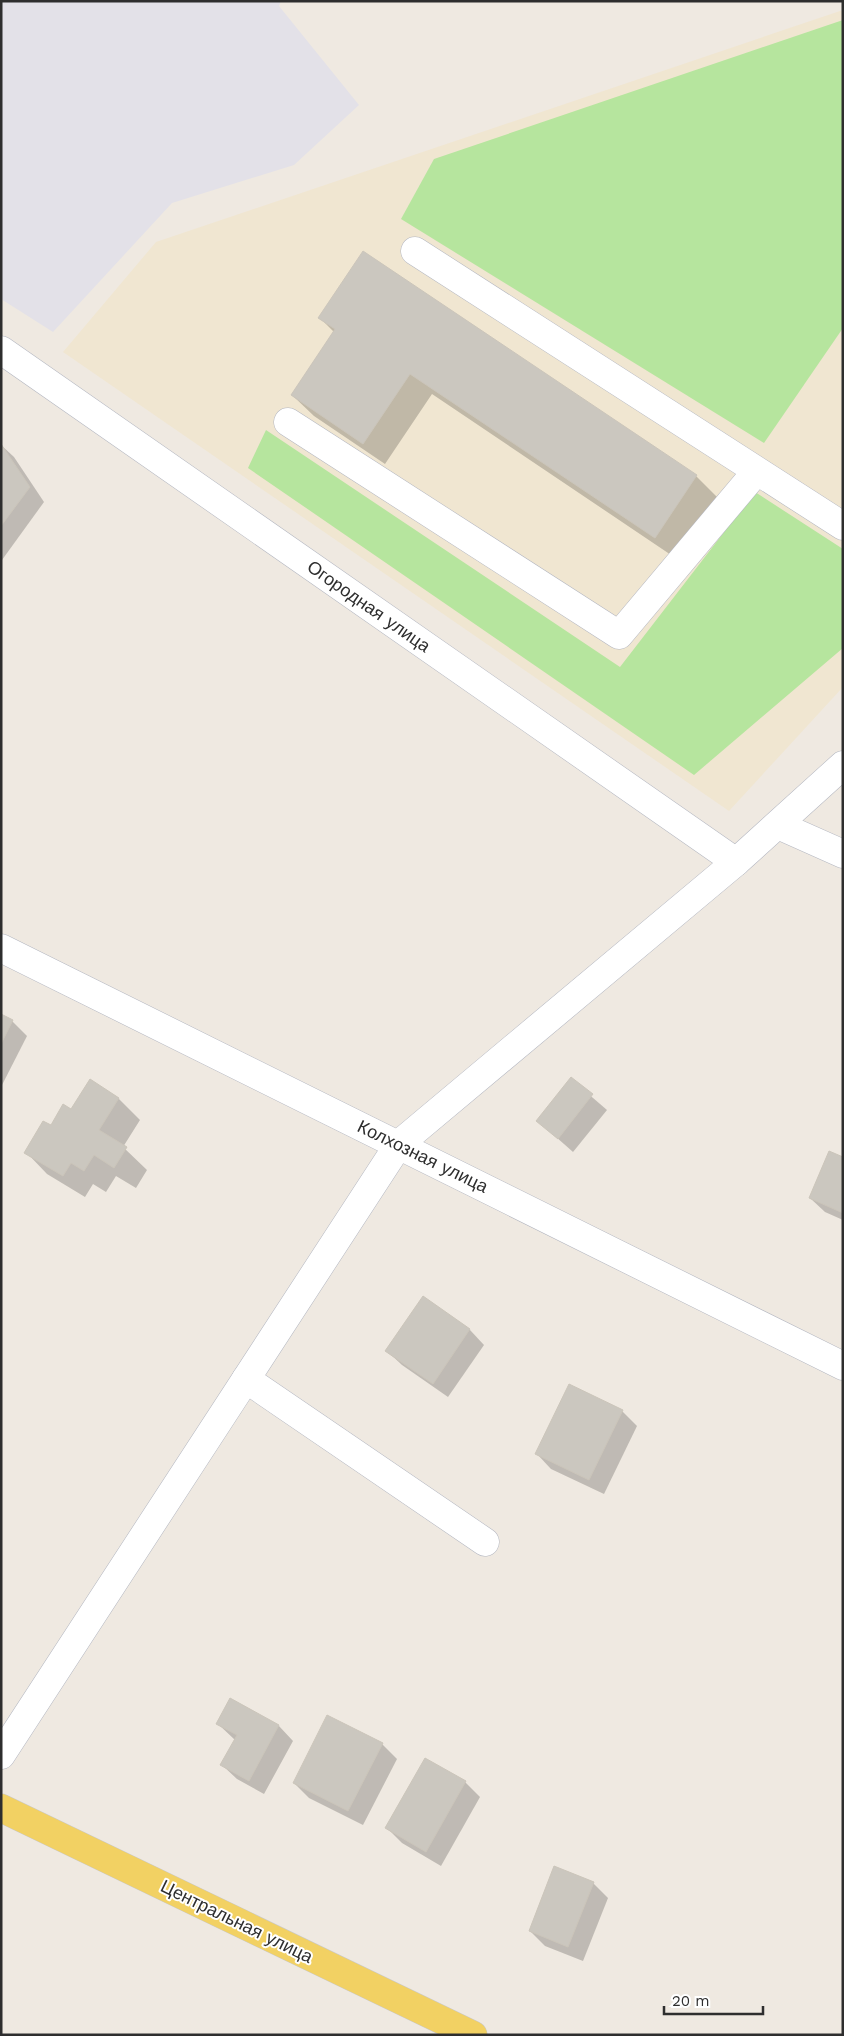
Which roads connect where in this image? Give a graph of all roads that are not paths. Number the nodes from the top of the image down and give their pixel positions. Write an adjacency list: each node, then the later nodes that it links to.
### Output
1 (415, 251): 4 (street)
2 (1, 350): 9 (street, Огородная улица)
3 (288, 422): 4 (street)
4 (756, 472): 5 (street)
5 (843, 526)
6 (843, 765): 7 (street)
7 (778, 824): 8 (street); 9 (street)
8 (843, 854)
9 (736, 862): 11 (street)
10 (1, 948): 11 (street, Колхозная улица)
11 (399, 1144): 12 (street, Колхозная улица); 13 (street)
12 (843, 1366)
13 (246, 1380): 14 (street); 15 (street)
14 (484, 1542)
15 (1, 1755)
16 (1, 1808): 17 (main road, Центральная улица)
17 (473, 2035)

